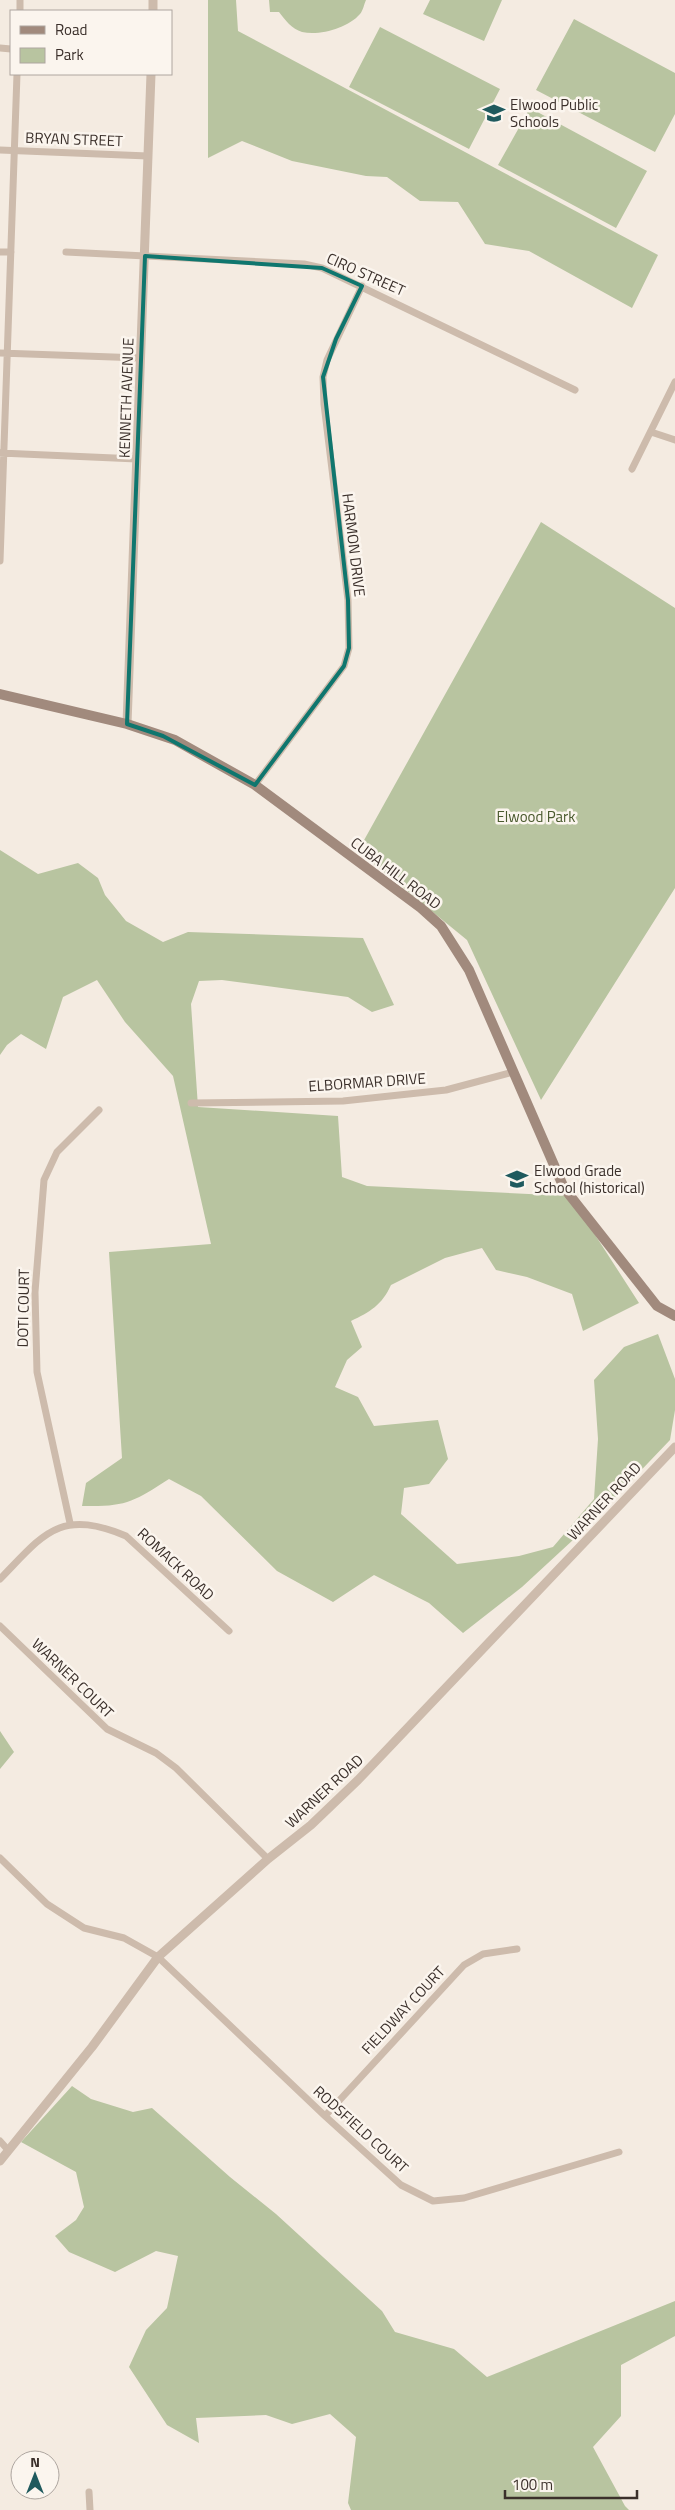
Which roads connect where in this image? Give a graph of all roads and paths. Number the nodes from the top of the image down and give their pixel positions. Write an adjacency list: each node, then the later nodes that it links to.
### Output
1 (17, 75): 4 (street)
2 (151, 75): 5 (street, KENNETH AVENUE)
3 (0, 150): 4 (street, BRYAN STREET)
4 (14, 151): 5 (street, BRYAN STREET); 7 (street)
5 (148, 156): 9 (street, KENNETH AVENUE)
6 (0, 252): 7 (street)
7 (11, 252): 11 (street)
8 (66, 252): 9 (street, CIRO STREET)
9 (145, 256): 10 (street, CIRO STREET); 12 (street, KENNETH AVENUE)
10 (362, 286): 14 (street, CIRO STREET); 23 (street, HARMON DRIVE)
11 (4, 353): 12 (street); 17 (street)
12 (141, 358): 18 (street, KENNETH AVENUE)
13 (675, 382): 15 (street)
14 (575, 390)
15 (651, 432): 16 (street); 19 (street)
16 (675, 440)
17 (2, 453): 18 (street); 20 (street)
18 (137, 459): 22 (street, KENNETH AVENUE)
19 (632, 469)
20 (0, 561)
21 (0, 694): 22 (main road, CUBA HILL ROAD)
22 (127, 724): 23 (main road, CUBA HILL ROAD)
23 (255, 785): 24 (main road, CUBA HILL ROAD)
24 (513, 1072): 25 (street, ELBORMAR DRIVE); 27 (main road, CUBA HILL ROAD)
25 (191, 1103)
26 (99, 1110): 29 (street, DOTI COURT)
27 (675, 1316)
28 (675, 1447): 34 (street, WARNER ROAD)
29 (70, 1523): 30 (street); 32 (street, ROMACK ROAD)
30 (0, 1579)
31 (0, 1626): 34 (street, WARNER COURT)
32 (229, 1631)
33 (0, 1858): 36 (street, RODSFIELD COURT)
34 (268, 1859): 36 (street, WARNER ROAD)
35 (517, 1949): 37 (street, FIELDWAY COURT)
36 (158, 1957): 37 (street, RODSFIELD COURT); 39 (street, WARNER ROAD)
37 (324, 2116): 40 (street, RODSFIELD COURT)
38 (0, 2141): 39 (street)
39 (8, 2150): 41 (street, WARNER ROAD)
40 (619, 2152)
41 (0, 2161)
42 (89, 2492): 43 (street)
43 (90, 2510)

